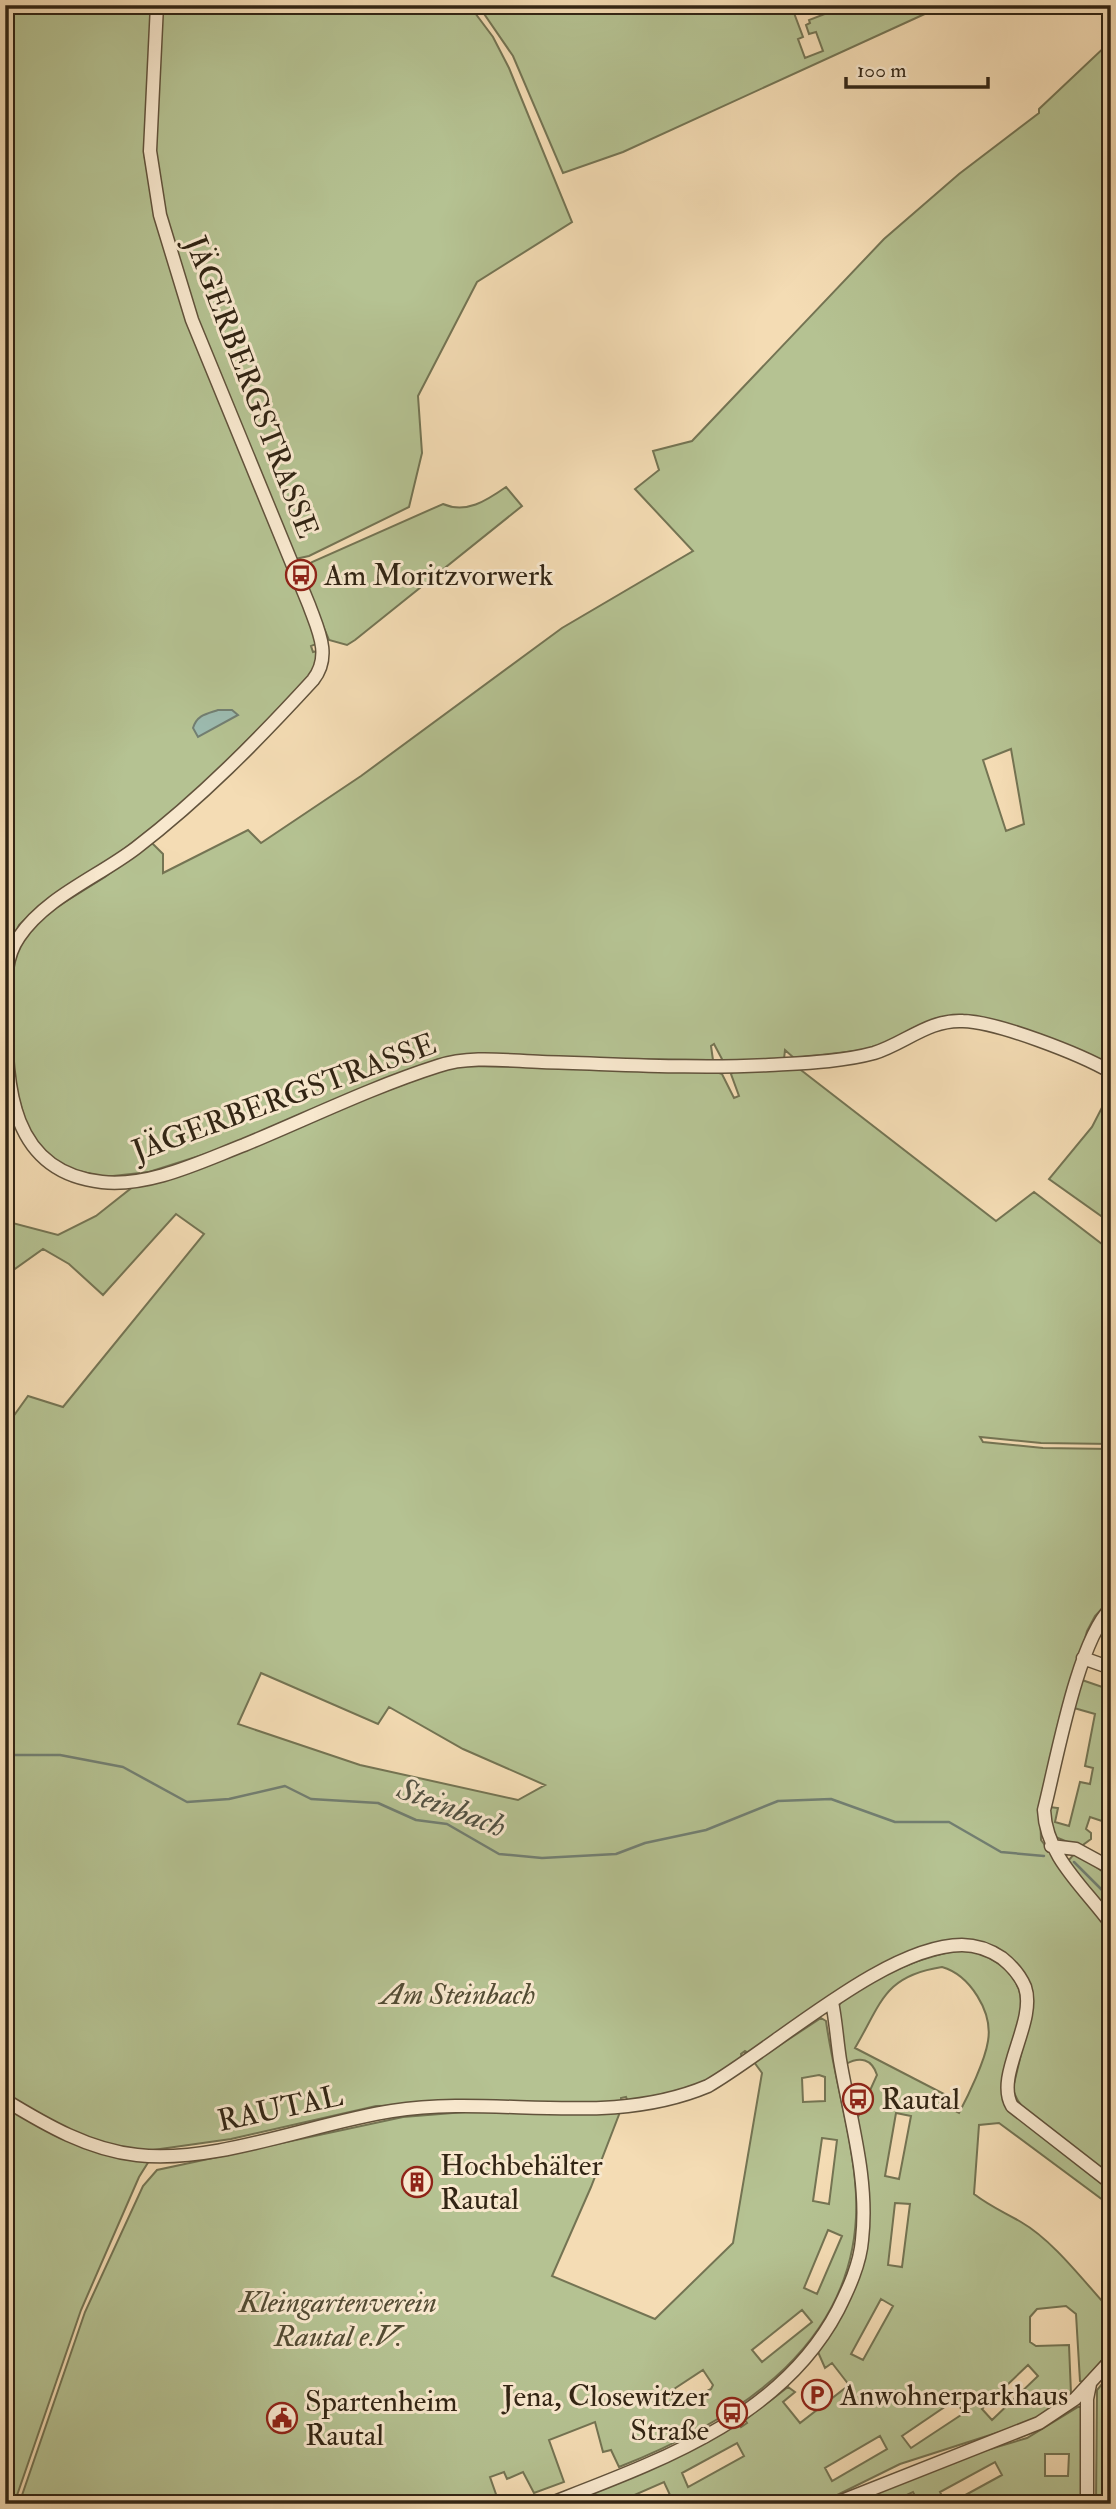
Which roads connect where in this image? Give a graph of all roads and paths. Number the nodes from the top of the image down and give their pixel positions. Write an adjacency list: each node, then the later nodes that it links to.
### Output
1 (157, 5): 2 (street, JÄGERBERGSTRASSE)
2 (1111, 1072)
3 (1111, 1608): 4 (street)
4 (1083, 1658): 5 (street); 6 (street)
5 (1111, 1668)
6 (1051, 1846): 7 (street); 8 (street)
7 (1111, 1868)
8 (1111, 1924)
9 (832, 2003): 10 (street, RAUTAL); 11 (street, RAUTAL); 14 (street)
10 (5, 2100)
11 (1111, 2183)
12 (1111, 2360): 13 (street)
13 (1090, 2384): 15 (street); 16 (street)
14 (549, 2504)
15 (834, 2504)
16 (1087, 2504)

